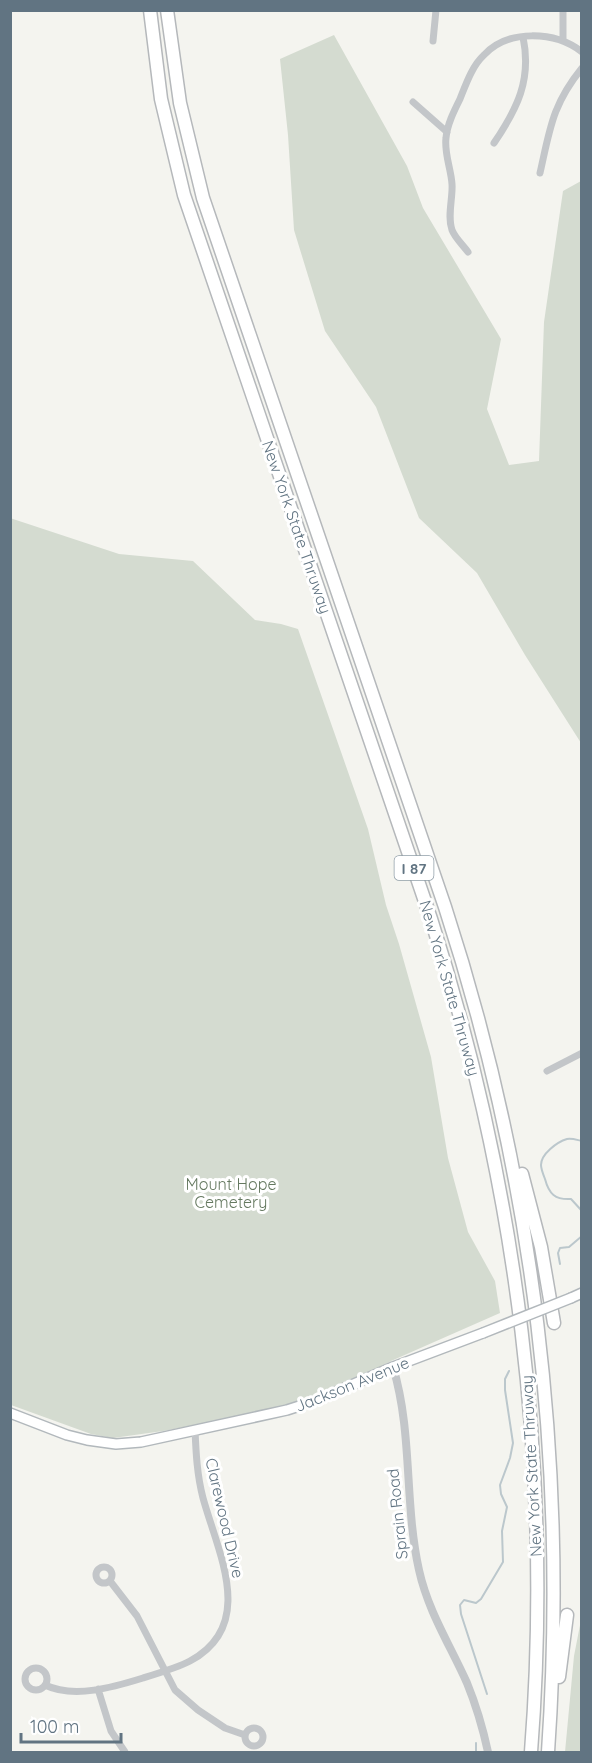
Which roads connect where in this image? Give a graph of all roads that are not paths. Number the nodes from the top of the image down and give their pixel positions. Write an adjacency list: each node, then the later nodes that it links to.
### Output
1 (150, 10): 31 (highway, New York State Thruway / I 87)
2 (167, 10): 17 (highway, New York State Thruway / I 87)
3 (436, 10): 6 (street)
4 (563, 10): 7 (street)
5 (523, 37): 7 (street); 11 (street); 12 (street)
6 (433, 40)
7 (563, 41): 8 (street)
8 (582, 51)
9 (582, 69): 13 (street)
10 (413, 102): 11 (street)
11 (447, 132): 14 (street)
12 (494, 143)
13 (540, 173)
14 (468, 252)
15 (582, 1053): 16 (street)
16 (547, 1071)
17 (498, 1096): 19 (highway); 32 (highway, New York State Thruway / I 87)
18 (582, 1293): 20 (main road, Jackson Avenue, bridge)
19 (554, 1323)
20 (393, 1367): 22 (main road, Jackson Avenue); 30 (street, Sprain Road)
21 (10, 1413): 22 (main road, Jackson Avenue)
22 (195, 1430): 25 (street, Clarewood Drive)
23 (110, 1581): 25 (street)
24 (567, 1614): 32 (highway)
25 (164, 1670): 27 (street, Clarewood Drive); 28 (street)
26 (45, 1685): 27 (street, Clarewood Drive)
27 (98, 1689): 29 (street)
28 (245, 1735)
29 (125, 1752)
30 (488, 1752)
31 (531, 1752)
32 (548, 1752)

